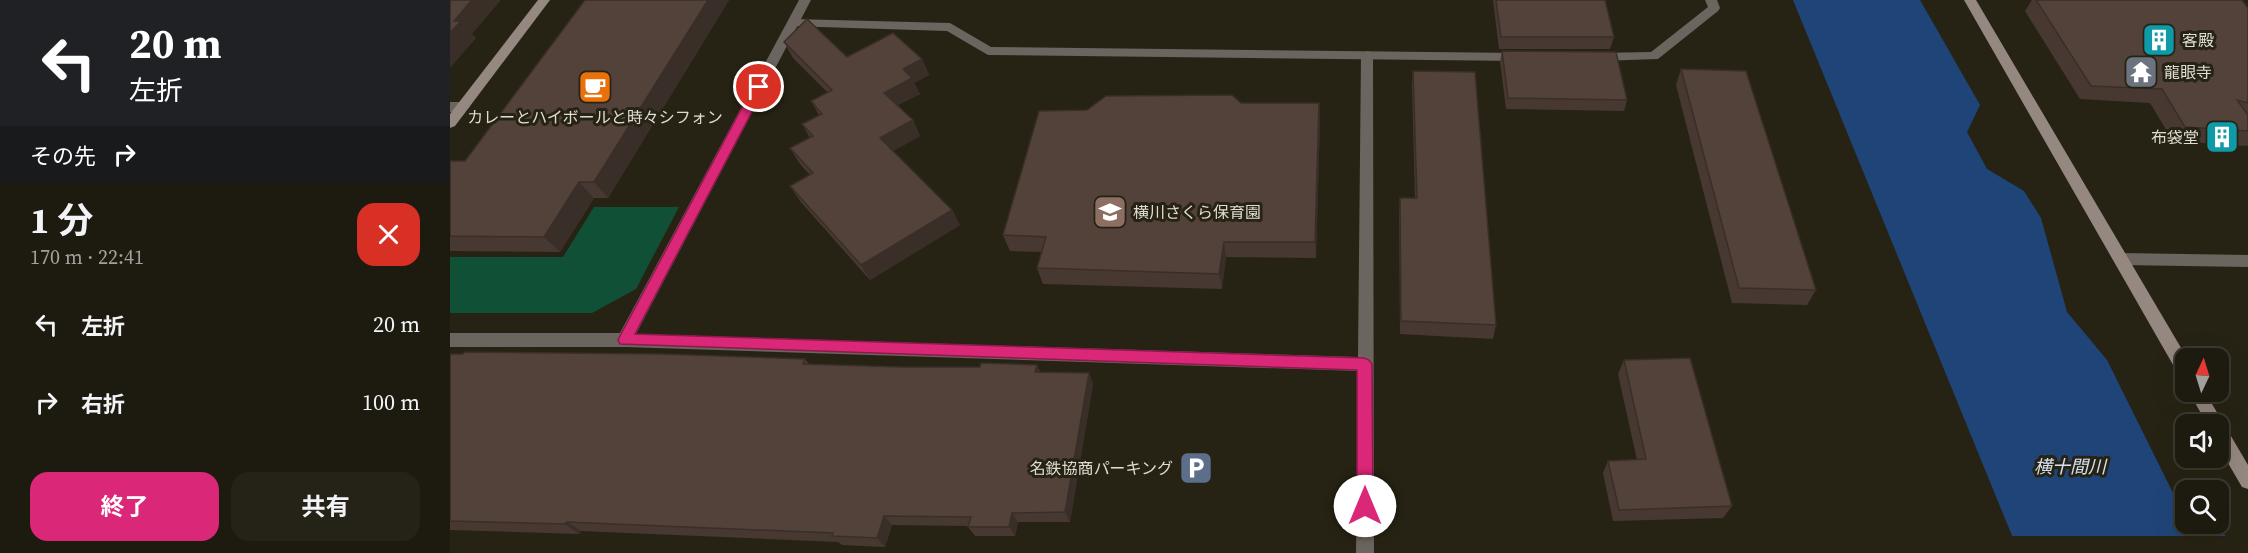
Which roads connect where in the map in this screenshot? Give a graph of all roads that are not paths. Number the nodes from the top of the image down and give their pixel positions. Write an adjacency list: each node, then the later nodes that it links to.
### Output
1 (544, 0): 9 (street)
2 (805, 0): 5 (street)
3 (1711, 0): 8 (street)
4 (1970, 0): 11 (street)
5 (793, 23): 6 (street); 14 (street)
6 (1367, 56): 7 (street); 16 (street)
7 (1530, 57)
8 (1588, 57)
9 (456, 107): 10 (street)
10 (450, 123)
11 (2121, 259): 12 (street); 15 (street)
12 (2248, 261)
13 (450, 340): 14 (street)
14 (625, 340): 16 (street)
15 (2175, 353)
16 (1364, 364): 19 (street)
17 (2229, 449): 18 (street)
18 (2248, 481)
19 (1365, 553)

